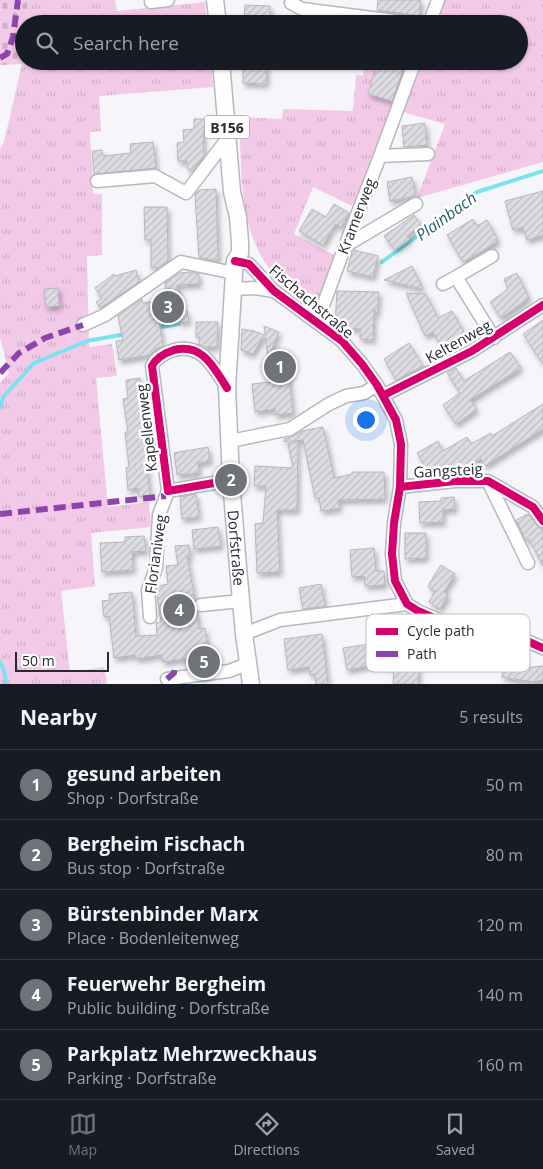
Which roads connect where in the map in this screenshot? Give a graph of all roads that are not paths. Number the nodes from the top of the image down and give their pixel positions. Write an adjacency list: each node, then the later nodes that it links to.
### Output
1 (168, 0): 4 (street)
2 (215, 0): 6 (main road)
3 (438, 0): 8 (street)
4 (151, 2)
5 (291, 3): 7 (street)
6 (217, 15)
7 (349, 15)
8 (432, 15)
9 (222, 70): 11 (main road, Dorfstraße / B156)
10 (412, 70): 13 (street, Kramerweg)
11 (228, 138): 14 (street); 18 (main road, Dorfstraße / B156)
12 (428, 154): 13 (street)
13 (380, 156): 16 (street, Kramerweg)
14 (98, 181)
15 (416, 204): 16 (street)
16 (344, 246): 23 (street, Kramerweg)
17 (492, 256): 19 (street)
18 (233, 274): 21 (street, Fischachstraße); 21 (street, Fischachstraße); 24 (street); 26 (main road, Dorfstraße / B156)
19 (456, 277): 20 (street); 25 (street)
20 (443, 284)
21 (274, 291): 23 (street, Fischachstraße)
22 (543, 305): 25 (street, Keltenweg)
23 (317, 322): 27 (street, Fischachstraße)
24 (84, 325)
25 (494, 338): 27 (street, Keltenweg)
26 (227, 388): 28 (main road, Dorfstraße / B156); 32 (street, Kapellenweg)
27 (380, 390): 28 (street, Keltenweg); 31 (street, Fischachstraße)
28 (230, 441): 29 (main road, Dorfstraße / B156)
29 (231, 480): 32 (street, Kapellenweg); 35 (main road, Dorfstraße / B156)
30 (488, 481): 31 (street, Gangsteig); 33 (street, Gangsteig); 34 (street)
31 (400, 487): 36 (street, Fischachstraße)
32 (168, 491): 39 (street, Florianiweg)
33 (543, 521)
34 (528, 563)
35 (241, 601): 37 (street); 40 (main road, Dorfstraße / B156)
36 (407, 604): 38 (street); 40 (street)
37 (201, 605)
38 (425, 614)
39 (150, 617)
40 (244, 634): 43 (main road, Dorfstraße / B156)
41 (530, 642): 42 (street)
42 (543, 648)
43 (247, 664): 45 (street); 46 (main road, Dorfstraße / B156)
44 (167, 679): 45 (street)
45 (201, 679)
46 (251, 684)

